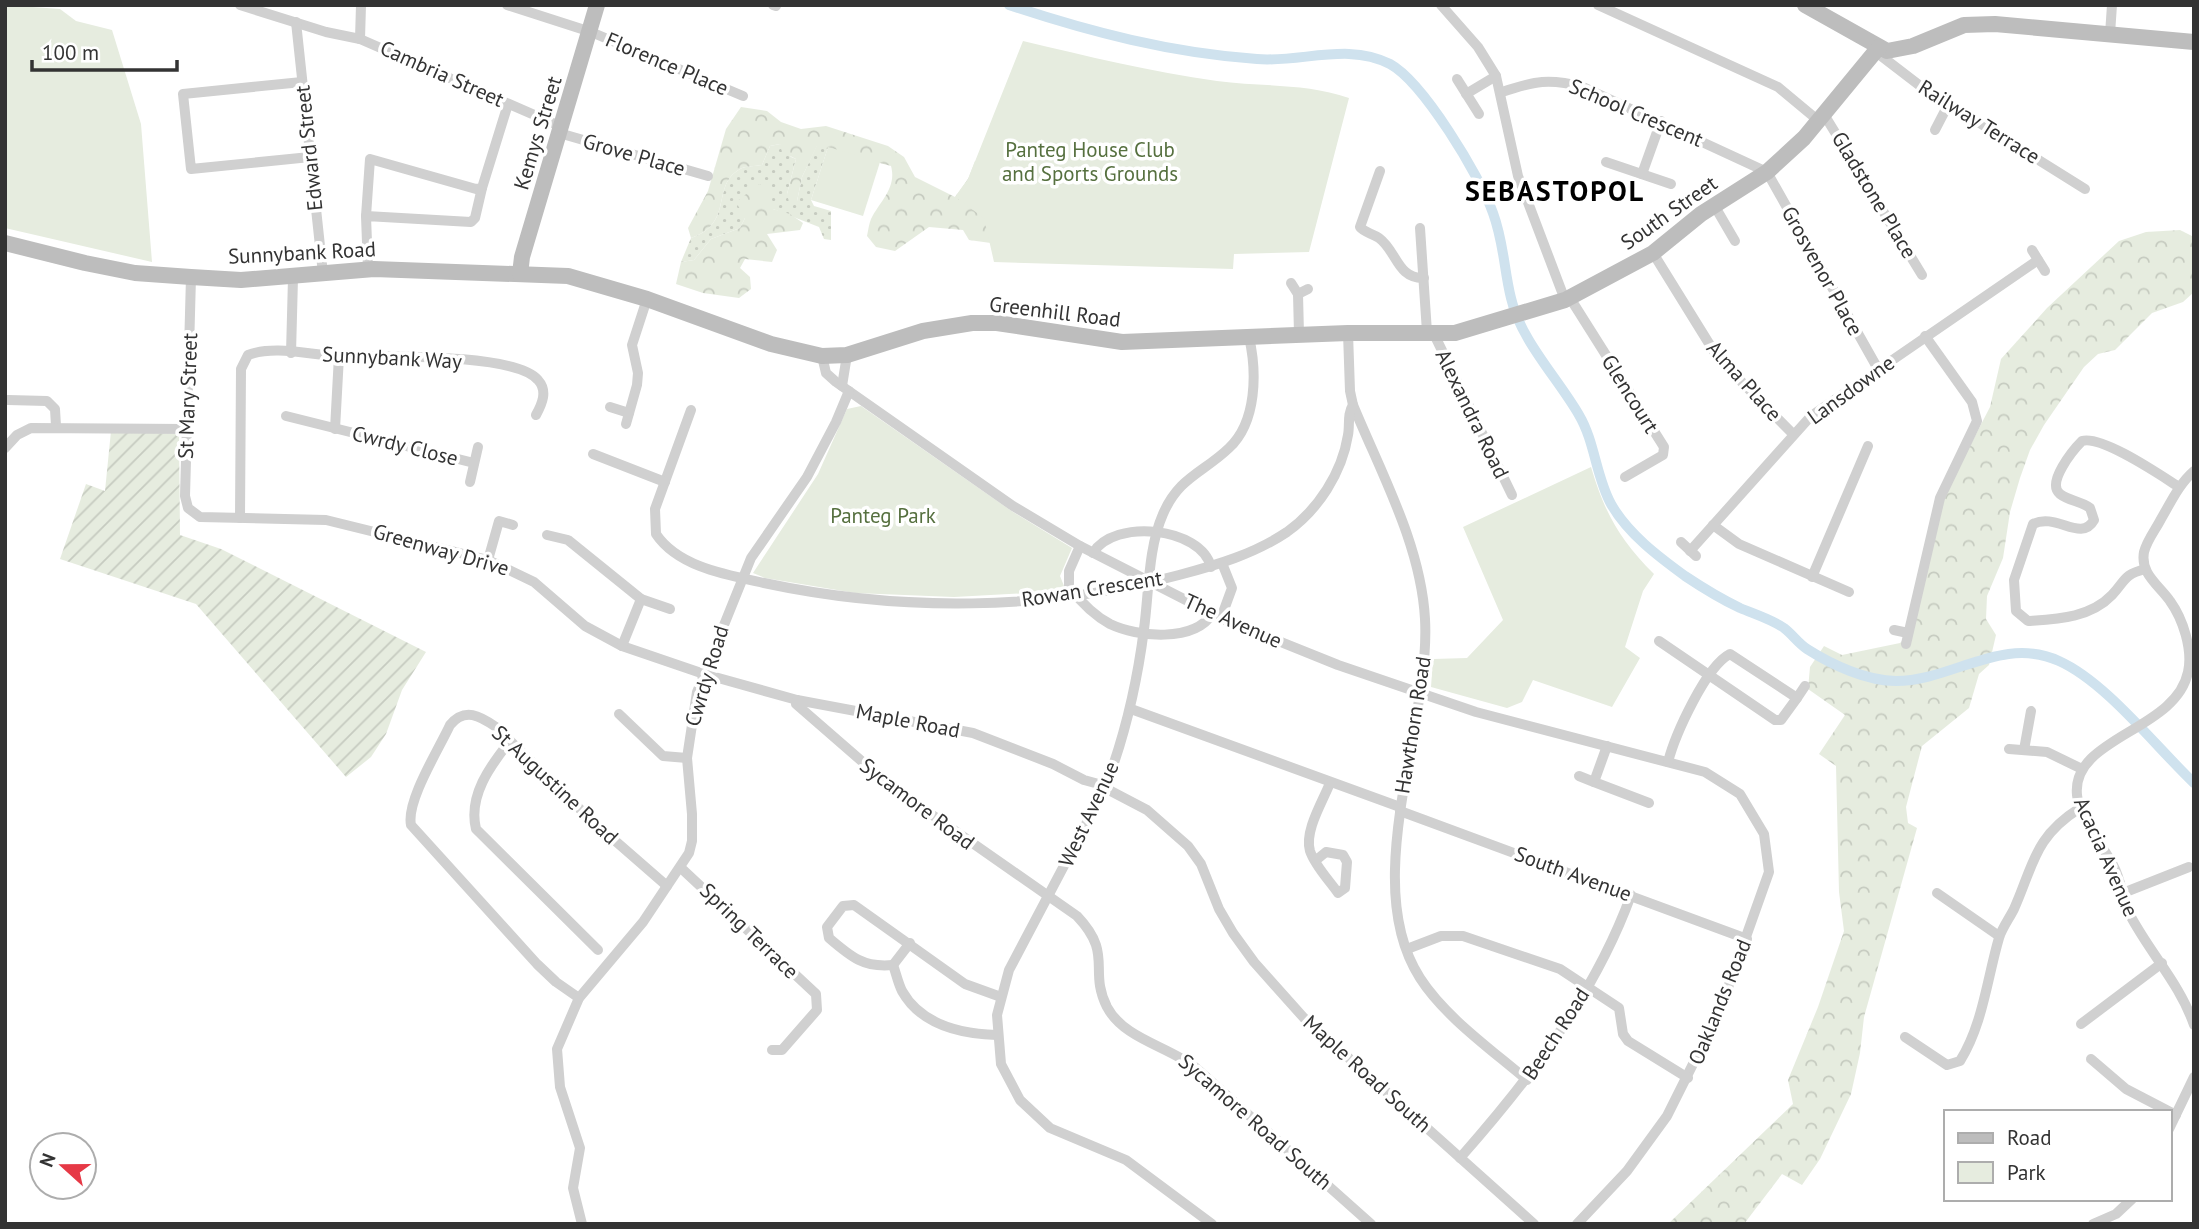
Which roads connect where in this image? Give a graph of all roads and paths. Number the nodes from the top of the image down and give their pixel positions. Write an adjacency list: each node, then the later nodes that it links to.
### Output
1 (240, 5): 9 (street, Cambria Street)
2 (361, 5): 12 (street)
3 (507, 5): 10 (street, Florence Place)
4 (597, 5): 10 (street, Kemys Street)
5 (1441, 5): 15 (street)
6 (1598, 5): 24 (street, Gladstone Place)
7 (1805, 5): 14 (street)
8 (2112, 5): 11 (street)
9 (296, 22): 12 (street, Cambria Street); 17 (street, Edward Street)
10 (591, 32): 20 (street, Florence Place); 26 (street, Kemys Street)
11 (2110, 34): 13 (street); 14 (street)
12 (360, 38): 22 (street, Cambria Street)
13 (2194, 42)
14 (1877, 50): 21 (street, Railway Terrace); 24 (street, South Street)
15 (1496, 76): 18 (street); 19 (street)
16 (1457, 79): 19 (street)
17 (302, 82): 28 (street, Edward Street); 28 (street)
18 (1502, 92): 25 (street, School Crescent); 53 (street)
19 (1466, 94): 23 (street)
20 (743, 96)
21 (1949, 103): 27 (street); 36 (street, Railway Terrace)
22 (508, 104): 26 (street, Cambria Street); 35 (street)
23 (1479, 114)
24 (1822, 119): 31 (street, South Street); 47 (street, Gladstone Place)
25 (1661, 121): 31 (street, School Crescent); 32 (street)
26 (560, 130): 33 (street, Grove Place); 46 (street, Kemys Street)
27 (1935, 130)
28 (310, 157): 45 (street, Edward Street)
29 (1606, 162): 32 (street)
30 (1380, 171): 50 (street)
31 (1767, 172): 37 (street, South Street); 63 (street, Grosvenor Place)
32 (1642, 174): 34 (street)
33 (708, 176)
34 (1671, 184)
35 (482, 188): 38 (street); 38 (street)
36 (2085, 189)
37 (1714, 205): 40 (street); 42 (street, South Street)
38 (366, 216): 43 (street)
39 (1420, 228): 50 (street)
40 (1735, 242)
41 (5, 243): 48 (street, Sunnybank Road)
42 (1653, 253): 53 (street, South Street); 74 (street, Alma Place)
43 (368, 269): 45 (street, Sunnybank Road); 46 (street, Sunnybank Road)
44 (2045, 271): 57 (street, Lansdowne)
45 (323, 274): 49 (street, Sunnybank Road)
46 (520, 274): 52 (street, Greenhill Road)
47 (1922, 275)
48 (191, 278): 49 (street, Sunnybank Road); 72 (street, St Mary Street)
49 (293, 278): 59 (street)
50 (1424, 278): 54 (street)
51 (1291, 282): 56 (street)
52 (647, 299): 62 (street, Greenhill Road); 67 (street)
53 (1568, 299): 54 (street, South Street); 81 (street, Glencourt)
54 (1430, 332): 55 (street, Greenhill Road); 85 (street, Alexandra Road)
55 (1348, 333): 56 (street, Greenhill Road); 66 (street, Hawthorn Road)
56 (1299, 334): 58 (street, Greenhill Road)
57 (1925, 336): 63 (street, Lansdowne); 108 (street)
58 (1249, 337): 60 (street, Greenhill Road); 90 (street, West Avenue)
59 (291, 353): 61 (street, Sunnybank Way); 87 (street, Sunnybank Way)
60 (846, 355): 62 (street, Greenhill Road); 64 (street, Cwrdy Road)
61 (340, 356): 69 (street, Sunnybank Way); 73 (street)
62 (821, 356): 64 (street, The Avenue)
63 (1878, 369): 74 (street, Lansdowne)
64 (845, 388): 93 (street, The Avenue); 101 (street, Cwrdy Road)
65 (8, 400): 71 (street)
66 (1353, 405): 98 (street, Rowan Crescent); 115 (street, Hawthorn Road)
67 (610, 407)
68 (691, 410): 83 (street)
69 (536, 415)
70 (286, 416): 73 (street, Cwrdy Close)
71 (56, 426): 72 (street); 77 (street)
72 (187, 429): 86 (street, St Mary Street)
73 (335, 429): 79 (street, Cwrdy Close)
74 (1793, 434): 89 (street, Lansdowne)
75 (1868, 446): 100 (street)
76 (478, 447): 79 (street)
77 (5, 448)
78 (593, 454): 83 (street)
79 (474, 463): 82 (street)
80 (2194, 471): 84 (street)
81 (1626, 477)
82 (470, 482)
83 (666, 482): 101 (street)
84 (2179, 487): 96 (street); 99 (street)
85 (1512, 495)
86 (193, 513): 87 (street, Greenway Drive)
87 (240, 518): 97 (street, Greenway Drive)
88 (513, 524): 97 (street)
89 (1713, 525): 92 (street, Lansdowne); 100 (street)
90 (1157, 534): 95 (street); 98 (street); 102 (street, West Avenue)
91 (547, 535): 105 (street)
92 (1681, 542)
93 (1080, 546): 95 (street, The Avenue); 104 (street)
94 (2011, 552): 96 (street)
95 (1093, 553): 102 (street, The Avenue)
96 (2024, 557): 99 (street)
97 (488, 560): 111 (street, Greenway Drive)
98 (1217, 565): 102 (street, Rowan Crescent); 107 (street)
99 (2145, 569): 127 (street, Acacia Avenue)
100 (1812, 577): 103 (street)
101 (742, 578): 104 (street, Rowan Crescent); 112 (street, Cwrdy Road)
102 (1150, 583): 104 (street, Rowan Crescent); 107 (street, The Avenue); 109 (street, West Avenue)
103 (1849, 592)
104 (1076, 596): 109 (street)
105 (641, 598): 106 (street); 111 (street)
106 (670, 609)
107 (1217, 616): 109 (street); 115 (street, The Avenue)
108 (1894, 630)
109 (1143, 633): 118 (street, West Avenue)
110 (1659, 641): 113 (street)
111 (622, 646): 112 (street, Greenway Drive)
112 (704, 674): 117 (street, Maple Road); 125 (street, Cwrdy Road)
113 (1710, 677): 116 (street); 116 (street); 126 (street)
114 (1805, 686): 116 (street)
115 (1420, 692): 122 (street, The Avenue); 135 (street, Hawthorn Road)
116 (1797, 698)
117 (797, 700): 132 (street, Maple Road); 143 (street, Sycamore Road)
118 (1131, 709): 131 (street, South Avenue); 132 (street, West Avenue)
119 (2031, 711): 124 (street)
120 (619, 714): 125 (street)
121 (510, 741): 139 (street, St Augustine Road); 149 (street); 154 (street, St Augustine Road)
122 (1607, 746): 126 (street, The Avenue); 130 (street)
123 (2009, 749): 124 (street)
124 (2024, 750): 127 (street)
125 (687, 758): 138 (street, Cwrdy Road)
126 (1668, 762): 128 (street, The Avenue)
127 (2082, 769): 134 (street, Acacia Avenue)
128 (1705, 772): 146 (street, Oaklands Road)
129 (1579, 776): 130 (street)
130 (1594, 782): 133 (street)
131 (1330, 783): 135 (street, South Avenue); 136 (street)
132 (1106, 787): 143 (street, West Avenue); 144 (street, Maple Road)
133 (1650, 803)
134 (2080, 808): 141 (street, Acacia Avenue); 145 (street)
135 (1400, 809): 142 (street, South Avenue); 148 (street, Hawthorn Road)
136 (1315, 861): 136 (street)
137 (2189, 867): 141 (street)
138 (681, 868): 139 (street, Cwrdy Road); 159 (street, Spring Terrace)
139 (667, 886): 154 (street, Cwrdy Road)
140 (1937, 893): 145 (street)
141 (2123, 893): 150 (street, Acacia Avenue)
142 (1631, 895): 146 (street, South Avenue); 152 (street, Beech Road)
143 (1049, 896): 153 (street, West Avenue); 172 (street, Sycamore Road South)
144 (1219, 909): 168 (street, Maple Road South)
145 (1999, 936): 158 (street)
146 (1747, 939): 162 (street, Oaklands Road)
147 (910, 943): 151 (street); 151 (street); 153 (street)
148 (1406, 949): 152 (street); 163 (street, Hawthorn Road)
149 (598, 950)
150 (2162, 963): 155 (street); 156 (street, Acacia Avenue)
151 (893, 965): 157 (street)
152 (1587, 986): 162 (street); 163 (street, Beech Road)
153 (1001, 997): 157 (street, West Avenue)
154 (579, 998): 170 (street, Cwrdy Road)
155 (2081, 1024)
156 (2194, 1025)
157 (997, 1035): 171 (street, West Avenue)
158 (1905, 1037)
159 (772, 1050)
160 (2091, 1059): 164 (street)
161 (2194, 1077): 166 (street)
162 (1688, 1078): 174 (street, Oaklands Road)
163 (1527, 1080): 168 (street, Beech Road)
164 (2166, 1110)
165 (2171, 1112): 166 (street)
166 (2176, 1115): 167 (street)
167 (2171, 1125)
168 (1460, 1158): 173 (street, Maple Road South)
169 (2130, 1201): 175 (street)
170 (582, 1224)
171 (1212, 1224)
172 (1371, 1224)
173 (1534, 1224)
174 (1577, 1224)
175 (2093, 1224)

